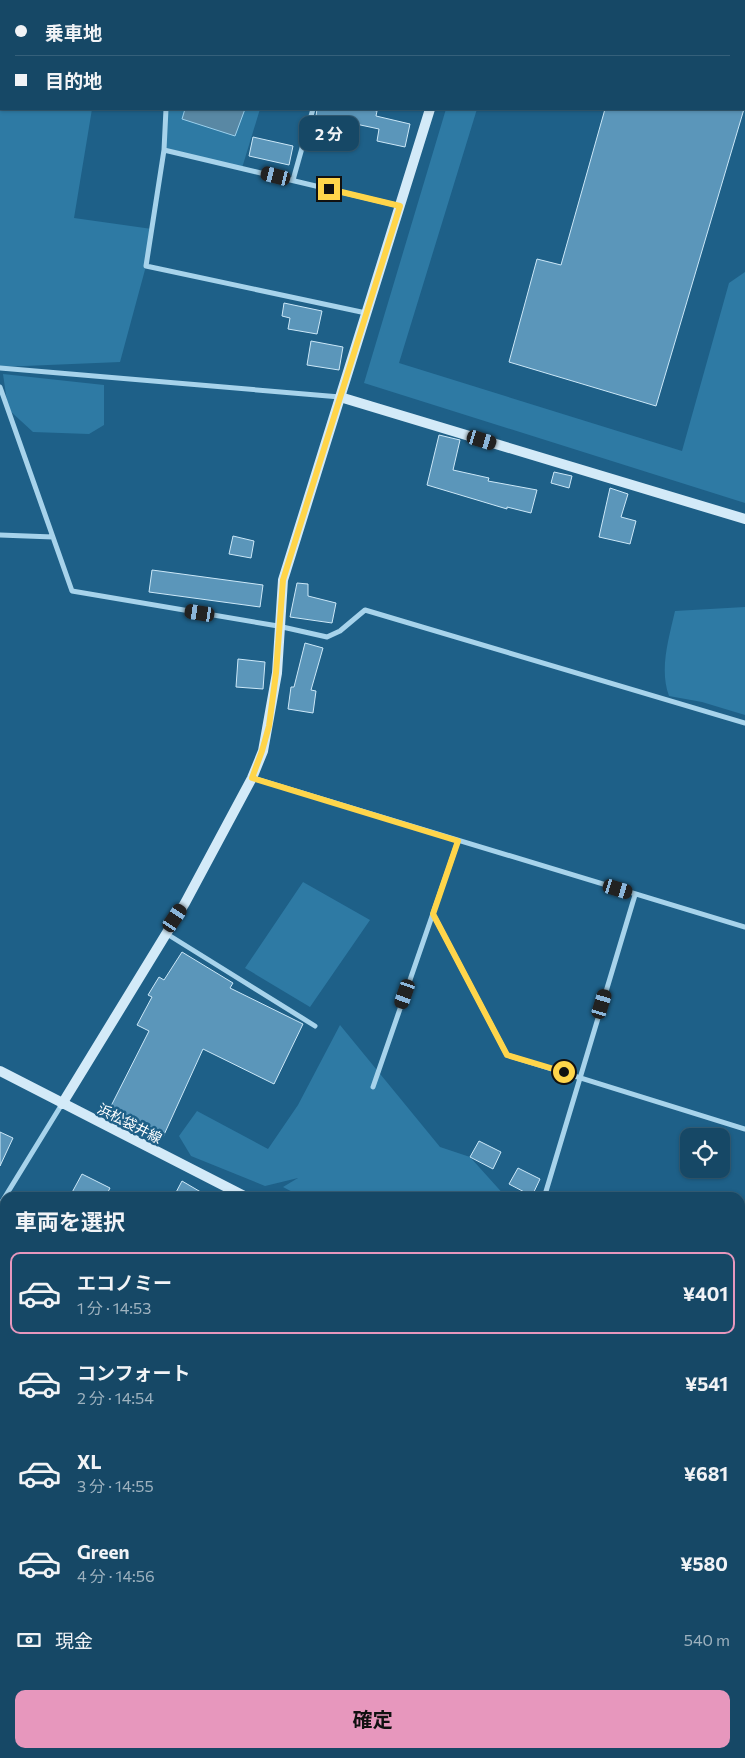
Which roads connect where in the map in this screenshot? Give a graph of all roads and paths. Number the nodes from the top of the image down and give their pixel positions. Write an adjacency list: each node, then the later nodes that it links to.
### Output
1 (166, 110): 4 (street)
2 (314, 110): 5 (street)
3 (430, 110): 6 (street)
4 (164, 150): 5 (street); 7 (street)
5 (293, 180): 6 (street)
6 (400, 206): 7 (street)
7 (366, 313): 10 (street)
8 (0, 368): 10 (street)
9 (0, 387): 13 (street)
10 (340, 397): 11 (street); 14 (street)
11 (745, 519)
12 (0, 536): 13 (street)
13 (53, 537): 14 (street)
14 (278, 626): 15 (street); 16 (street)
15 (745, 723)
16 (252, 778): 17 (street); 21 (street)
17 (458, 841): 18 (street); 19 (street)
18 (636, 895): 20 (street); 24 (street)
19 (433, 914): 24 (street); 25 (street)
20 (745, 927)
21 (165, 932): 22 (street); 26 (street)
22 (315, 1026)
23 (0, 1071): 26 (street, 浜松袋井線)
24 (581, 1077): 27 (street); 30 (street)
25 (372, 1087)
26 (62, 1104): 28 (street); 29 (street, 浜松袋井線)
27 (745, 1129)
28 (8, 1192)
29 (236, 1192)
30 (546, 1192)

